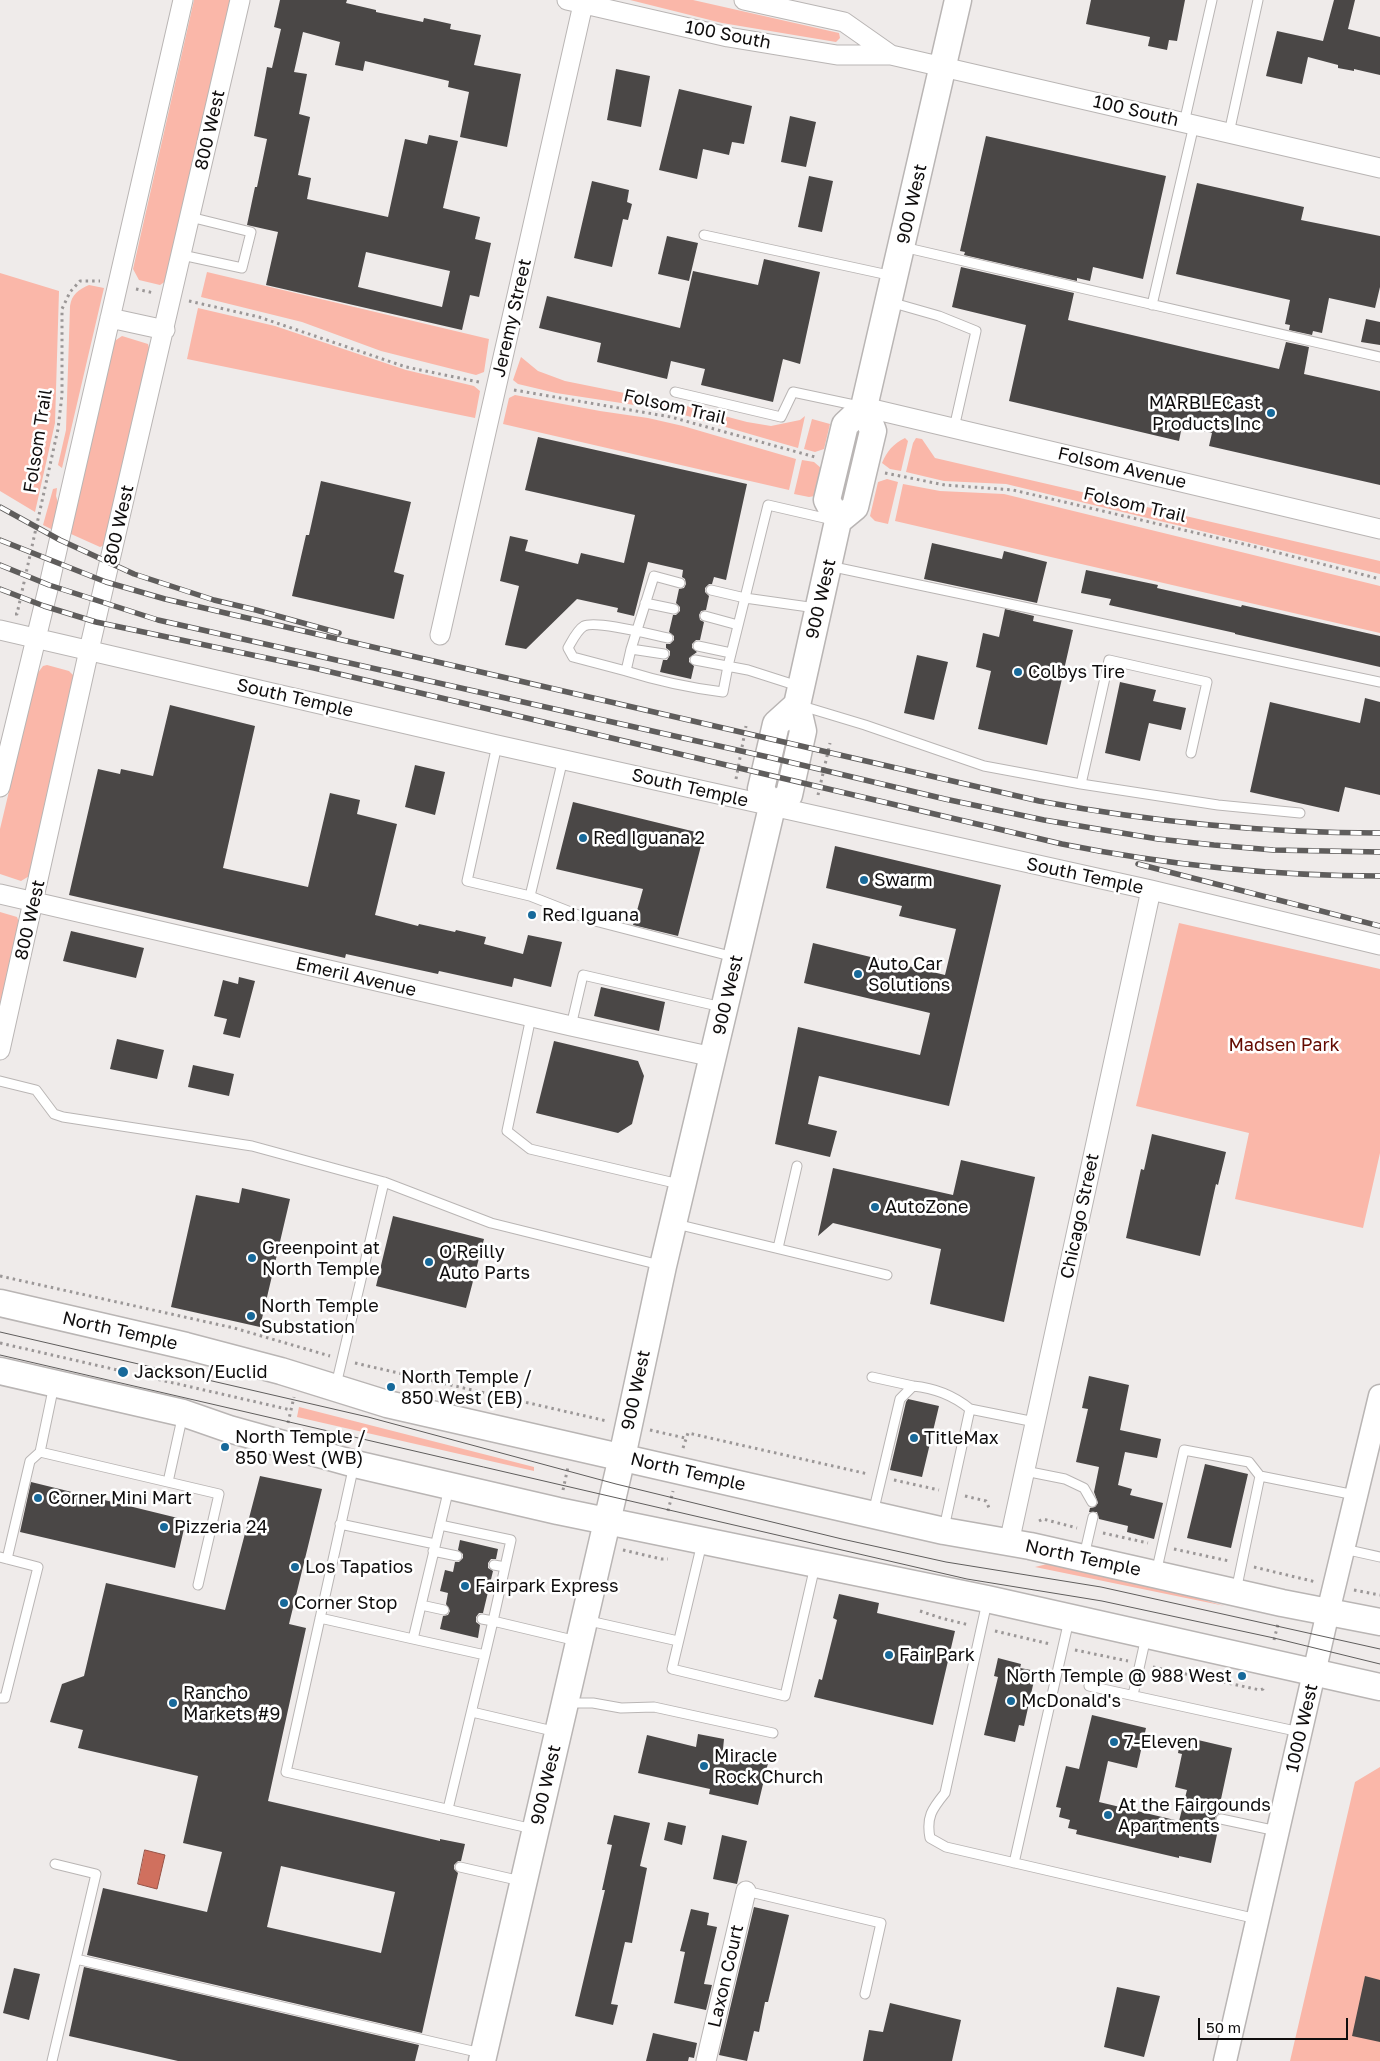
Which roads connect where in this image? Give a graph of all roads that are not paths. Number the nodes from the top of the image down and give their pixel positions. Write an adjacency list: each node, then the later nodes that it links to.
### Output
1 (183, 0): 20 (street)
2 (240, 0): 13 (street, 800 West)
3 (744, 0): 8 (street, 100 South)
4 (958, 0): 9 (main road, 900 West)
5 (1212, 0): 10 (lane)
6 (1258, 0): 11 (lane)
7 (578, 1): 8 (street, 100 South); 39 (street, Jeremy Street)
8 (891, 54): 9 (street, 100 South)
9 (943, 67): 10 (street, 100 South); 15 (main road, 900 West)
10 (1189, 124): 11 (street, 100 South); 19 (lane)
11 (1229, 133): 12 (street, 100 South)
12 (1380, 168)
13 (190, 217): 16 (street, 800 West); 16 (lane)
14 (704, 235): 17 (lane)
15 (902, 247): 17 (main road, 900 West); 19 (lane)
16 (182, 255): 21 (street, 800 West)
17 (895, 276): 18 (main road, 900 West)
18 (889, 302): 24 (main road, 900 West); 25 (lane)
19 (1152, 305): 22 (lane)
20 (110, 318): 21 (street); 40 (street)
21 (165, 330): 44 (street, 800 West)
22 (1380, 357)
23 (675, 392): 24 (lane)
24 (864, 407): 25 (street, Folsom Avenue); 26 (main road)
25 (954, 428): 27 (street, Folsom Avenue)
26 (838, 521): 28 (main road, 900 West); 31 (lane)
27 (1380, 528)
28 (829, 566): 33 (main road, 900 West); 50 (lane)
29 (680, 583): 32 (lane)
30 (711, 590): 31 (lane)
31 (745, 598): 33 (lane); 36 (lane)
32 (645, 603): 34 (lane); 38 (lane)
33 (819, 608): 51 (main road, 900 West)
34 (674, 609)
35 (705, 616): 36 (lane)
36 (738, 625): 45 (lane)
37 (0, 630): 40 (street, South Temple)
38 (637, 631): 41 (lane); 43 (lane); 49 (lane)
39 (440, 635)
40 (37, 638): 44 (street, South Temple); 55 (street)
41 (668, 638)
42 (698, 646): 45 (lane)
43 (631, 649): 46 (lane); 49 (lane)
44 (89, 650): 52 (street, South Temple); 62 (street, 800 West)
45 (732, 653): 48 (lane)
46 (664, 654)
47 (695, 660): 48 (lane)
48 (728, 666): 49 (lane); 51 (lane)
49 (626, 671)
50 (1380, 682)
51 (799, 696): 56 (lane); 57 (main road)
52 (497, 745): 54 (street, South Temple); 61 (lane)
53 (1191, 753): 56 (lane)
54 (563, 760): 57 (street, South Temple); 61 (lane)
55 (0, 783)
56 (1081, 784): 58 (lane)
57 (772, 807): 59 (street, South Temple); 64 (main road, 900 West)
58 (1300, 813)
59 (1151, 890): 63 (street, South Temple); 87 (street, Chicago Street)
60 (0, 894): 62 (street, Emeril Avenue)
61 (530, 896): 64 (lane)
62 (34, 902): 66 (street, Emeril Avenue); 68 (street, 800 West)
63 (1380, 945)
64 (737, 957): 65 (main road, 900 West)
65 (725, 1008): 67 (lane); 69 (main road, 900 West)
66 (531, 1017): 67 (street, Emeril Avenue); 73 (lane)
67 (571, 1026): 69 (street, Emeril Avenue)
68 (0, 1050)
69 (713, 1057): 73 (main road, 900 West)
70 (0, 1081): 72 (lane)
71 (797, 1166): 75 (lane)
72 (384, 1182): 76 (lane); 83 (lane)
73 (682, 1185): 74 (main road, 900 West)
74 (673, 1223): 75 (lane); 76 (main road, 900 West)
75 (778, 1248): 77 (lane)
76 (663, 1266): 89 (main road, 900 West)
77 (887, 1275)
78 (0, 1303): 83 (main road, North Temple)
79 (0, 1371): 81 (main road)
80 (872, 1377): 82 (lane)
81 (54, 1384): 86 (main road); 88 (lane)
82 (913, 1386): 85 (lane); 97 (lane)
83 (336, 1388): 89 (main road, North Temple)
84 (1380, 1396): 95 (street, 1000 West)
85 (970, 1409): 87 (lane); 102 (lane)
86 (183, 1414): 90 (main road); 93 (lane)
87 (1035, 1422): 91 (street, Chicago Street)
88 (40, 1452): 93 (lane); 110 (lane)
89 (622, 1457): 97 (main road, North Temple); 99 (main road, 900 West)
90 (355, 1464): 94 (main road); 100 (lane)
91 (1024, 1471): 96 (lane); 103 (street, Chicago Street)
92 (1260, 1476): 95 (lane); 114 (lane); 116 (lane)
93 (168, 1482): 115 (lane)
94 (450, 1486): 99 (main road); 101 (lane)
95 (1356, 1495): 105 (street, 1000 West)
96 (1092, 1502)
97 (872, 1515): 102 (main road, North Temple)
98 (1093, 1518): 108 (lane)
99 (607, 1522): 106 (main road); 126 (main road, 900 West)
100 (340, 1524): 104 (lane); 122 (lane)
101 (440, 1524): 104 (lane); 113 (lane)
102 (944, 1531): 103 (main road, North Temple)
103 (1009, 1543): 108 (main road, North Temple)
104 (434, 1548): 107 (lane); 118 (lane)
105 (1343, 1548): 109 (lane); 120 (street, 1000 West)
106 (700, 1550): 111 (main road); 129 (lane)
107 (457, 1556)
108 (1084, 1557): 114 (main road, North Temple)
109 (1380, 1557)
110 (3, 1558): 135 (lane)
111 (816, 1563): 117 (main road); 129 (lane)
112 (494, 1564): 113 (lane)
113 (505, 1566): 124 (lane)
114 (1156, 1574): 116 (main road, North Temple)
115 (198, 1585)
116 (1235, 1592): 120 (main road, North Temple)
117 (987, 1599): 121 (main road); 145 (lane)
118 (421, 1606): 119 (lane); 128 (lane)
119 (444, 1610)
120 (1328, 1612): 125 (main road, North Temple); 131 (street, 1000 West)
121 (1069, 1617): 127 (main road); 145 (lane)
122 (320, 1618): 128 (lane); 141 (lane)
123 (482, 1618): 124 (lane)
124 (493, 1621): 126 (lane); 130 (lane)
125 (1380, 1622)
126 (582, 1631): 129 (lane); 136 (main road, 900 West)
127 (1146, 1634): 131 (main road); 134 (lane)
128 (413, 1639): 130 (lane)
129 (678, 1642)
130 (485, 1655): 137 (lane)
131 (1314, 1673): 133 (main road); 139 (street, 1000 West)
132 (1090, 1686): 134 (lane)
133 (1380, 1687)
134 (1133, 1695): 139 (lane)
135 (0, 1698)
136 (565, 1703): 138 (main road, 900 West); 140 (lane)
137 (472, 1712): 138 (lane); 141 (lane)
138 (558, 1732): 143 (main road, 900 West)
139 (1301, 1732): 144 (street, 1000 West)
140 (773, 1733)
141 (448, 1809): 143 (lane)
142 (1221, 1818): 144 (lane)
143 (536, 1829): 148 (main road, 900 West)
144 (1278, 1832): 150 (street, 1000 West)
145 (1014, 1863): 150 (lane)
146 (55, 1864): 151 (lane)
147 (460, 1867): 148 (lane)
148 (524, 1881): 153 (main road, 900 West)
149 (746, 1891): 152 (lane); 155 (street, Laxon Court)
150 (1258, 1919): 156 (street, 1000 West)
151 (76, 1960): 153 (lane); 154 (lane)
152 (866, 1994)
153 (483, 2057)
154 (52, 2061)
155 (706, 2061)
156 (1225, 2061)

